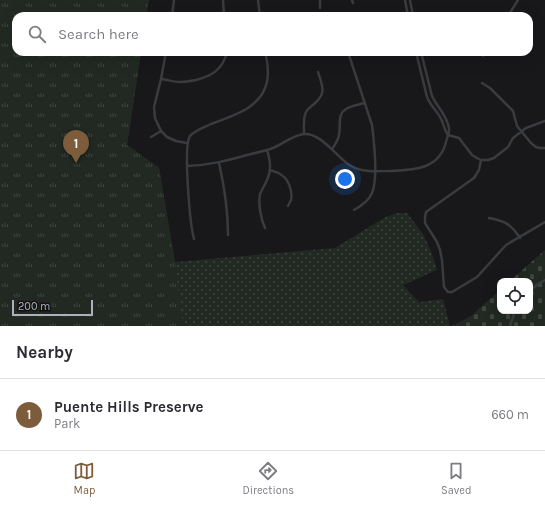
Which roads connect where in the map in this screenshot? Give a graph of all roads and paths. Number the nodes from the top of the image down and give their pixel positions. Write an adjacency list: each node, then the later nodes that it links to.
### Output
1 (174, 0): 9 (street)
2 (222, 0): 10 (street)
3 (258, 0): 11 (street)
4 (320, 0): 8 (street)
5 (405, 0): 12 (street)
6 (410, 0): 13 (street)
7 (518, 0): 14 (street)
8 (320, 8)
9 (172, 12)
10 (224, 12)
11 (260, 12)
12 (407, 12)
13 (412, 12)
14 (510, 12)
15 (165, 56): 22 (street)
16 (226, 56): 22 (street)
17 (266, 56): 31 (street)
18 (349, 56): 24 (street)
19 (417, 56): 29 (street)
20 (422, 56): 29 (street)
21 (318, 72): 28 (street)
22 (161, 79): 26 (street)
23 (482, 83): 27 (street)
24 (364, 103): 33 (street); 39 (street)
25 (545, 121): 27 (street)
26 (161, 131): 30 (street); 31 (street)
27 (521, 131): 32 (street); 35 (street)
28 (304, 134): 33 (street); 34 (street)
29 (448, 135): 35 (street); 39 (street)
30 (151, 137)
31 (188, 143): 37 (street)
32 (545, 148)
33 (332, 149): 39 (street)
34 (267, 150): 36 (street); 38 (street)
35 (481, 160): 46 (street)
36 (219, 163): 37 (street); 45 (street)
37 (187, 166): 47 (street)
38 (270, 170): 40 (street); 44 (street)
39 (375, 171): 41 (street)
40 (288, 206)
41 (354, 210)
42 (489, 218): 46 (street)
43 (545, 222): 46 (street)
44 (265, 228)
45 (228, 235)
46 (520, 238)
47 (194, 239)
48 (545, 280): 49 (street)
49 (533, 288)
50 (514, 314): 51 (street)
51 (510, 326)

